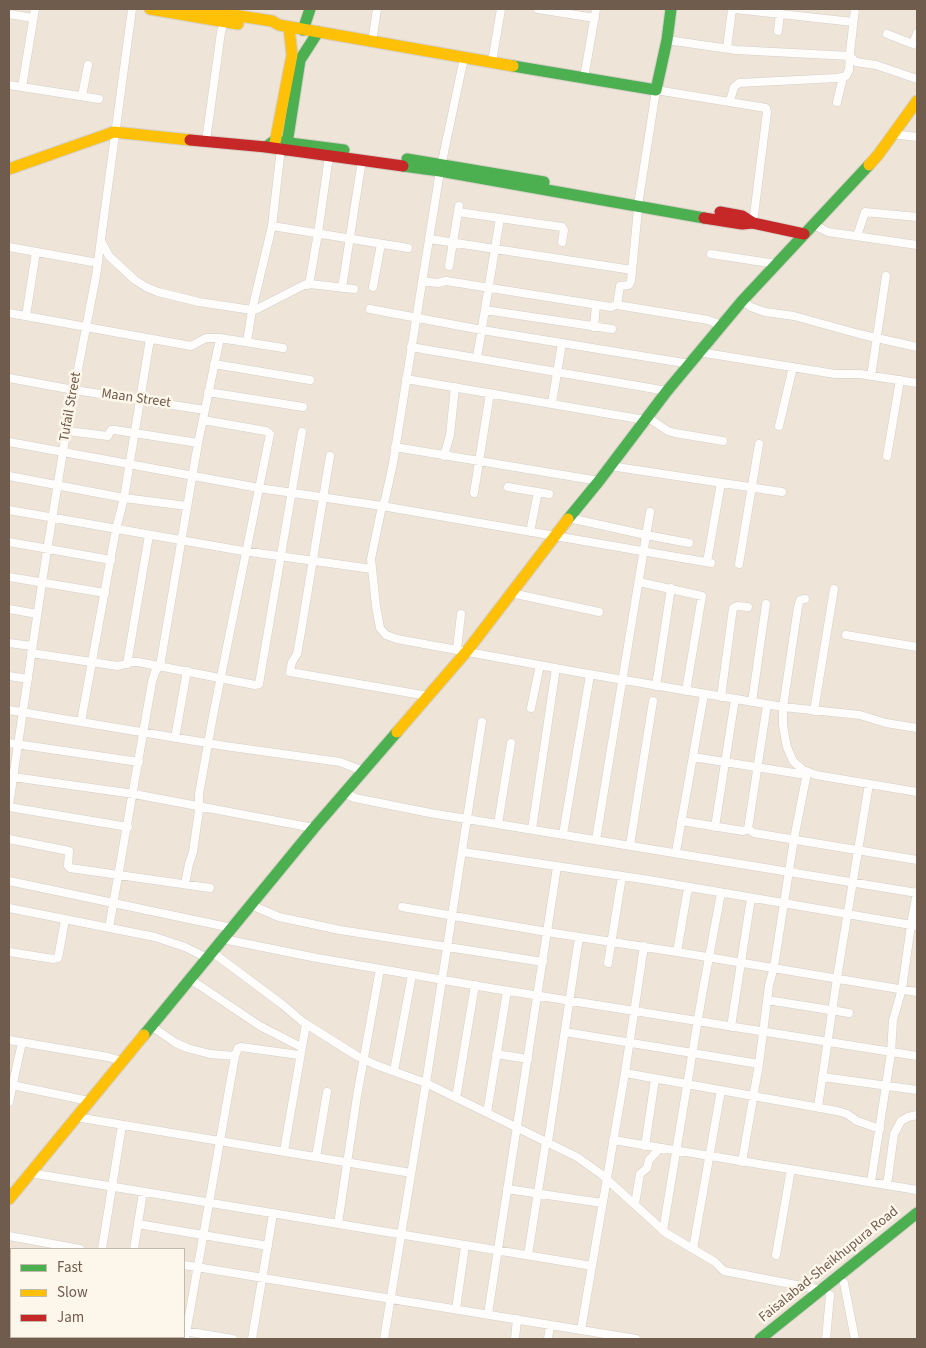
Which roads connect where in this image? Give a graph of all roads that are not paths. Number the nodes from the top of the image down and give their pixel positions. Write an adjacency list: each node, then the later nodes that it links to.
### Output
1 (35, 9): 16 (street)
2 (132, 9): 43 (street, Tufail Street)
3 (150, 9): 15 (main road)
4 (195, 9): 15 (main road)
5 (310, 9): 20 (main road)
6 (377, 9): 26 (street)
7 (501, 9): 30 (street)
8 (538, 9): 17 (street)
9 (596, 9): 17 (street)
10 (671, 9): 25 (main road)
11 (734, 9): 14 (street); 27 (street)
12 (855, 9): 18 (street)
13 (9, 14): 16 (street)
14 (780, 14): 18 (street); 21 (street)
15 (225, 15): 19 (main road); 46 (street)
16 (33, 18): 36 (street)
17 (595, 18): 32 (street)
18 (853, 22): 28 (street)
19 (284, 26): 20 (main road); 47 (main road)
20 (303, 30): 22 (main road)
21 (778, 30)
22 (318, 32): 26 (main road); 47 (main road)
23 (917, 33): 24 (street)
24 (887, 34)
25 (667, 40): 27 (street); 37 (main road)
26 (372, 42): 29 (main road)
27 (727, 48): 28 (street)
28 (850, 56): 33 (street); 34 (street)
29 (464, 58): 30 (main road); 50 (street)
30 (492, 62): 32 (main road)
31 (88, 65): 38 (street)
32 (584, 78): 37 (main road)
33 (843, 78): 40 (street); 42 (street)
34 (917, 79)
35 (9, 85): 36 (street)
36 (22, 87): 38 (street)
37 (656, 90): 40 (street); 52 (street)
38 (82, 96): 39 (street)
39 (98, 99)
40 (730, 101): 55 (street)
41 (917, 101): 44 (main road)
42 (837, 102)
43 (114, 132): 46 (main road); 51 (main road); 63 (street, Tufail Street)
44 (892, 134): 45 (street); 56 (main road)
45 (917, 137)
46 (206, 141): 47 (main road)
47 (278, 148): 48 (main road); 50 (main road); 57 (street)
48 (329, 156): 49 (main road); 58 (street)
49 (362, 160): 50 (main road); 62 (street)
50 (441, 167): 52 (main road); 61 (street)
51 (9, 169)
52 (638, 203): 55 (main road); 76 (street)
53 (917, 217): 60 (street)
54 (500, 218): 64 (street); 65 (street); 70 (street)
55 (753, 223): 59 (main road)
56 (814, 225): 59 (main road); 60 (street)
57 (272, 226): 58 (street); 88 (street)
58 (318, 233): 62 (street); 79 (street)
59 (804, 234): 74 (main road)
60 (857, 236): 67 (street)
61 (430, 238): 64 (street); 78 (street)
62 (350, 239): 66 (street); 82 (street)
63 (101, 241): 73 (street, Tufail Street); 88 (street)
64 (453, 242): 70 (street); 75 (street)
65 (562, 242)
66 (381, 244): 69 (street); 80 (street)
67 (917, 245)
68 (9, 247): 71 (street)
69 (408, 248)
70 (495, 249): 76 (street); 81 (street)
71 (36, 252): 73 (street); 91 (street)
72 (711, 254): 74 (street)
73 (98, 263): 94 (street, Tufail Street)
74 (776, 264): 84 (main road)
75 (449, 266)
76 (632, 270): 86 (street)
77 (886, 276): 99 (street)
78 (422, 281): 81 (street); 92 (street)
79 (308, 285): 82 (street); 88 (street)
80 (373, 287)
81 (489, 287): 85 (street); 89 (street)
82 (342, 288): 83 (street)
83 (354, 289)
84 (742, 301): 93 (main road); 99 (street)
85 (596, 304): 86 (street); 95 (street)
86 (617, 305): 93 (street)
87 (370, 309): 92 (street)
88 (252, 310): 101 (street)
89 (485, 310): 95 (street); 97 (street)
90 (9, 313): 91 (street)
91 (26, 316): 94 (street)
92 (416, 318): 97 (street); 103 (street)
93 (721, 325): 106 (main road)
94 (86, 327): 100 (street); 119 (street, Tufail Street)
95 (594, 327): 96 (street)
96 (612, 329)
97 (482, 330): 102 (street); 107 (street)
98 (220, 338): 100 (street); 101 (street); 108 (street)
99 (877, 338): 104 (street); 112 (street)
100 (150, 339): 123 (street)
101 (247, 342): 105 (street)
102 (562, 343): 109 (street); 111 (street)
103 (411, 347): 107 (street); 114 (street)
104 (917, 347)
105 (283, 348)
106 (699, 352): 109 (main road); 110 (street)
107 (478, 358): 111 (street)
108 (214, 364): 115 (street); 121 (street)
109 (690, 364): 120 (main road)
110 (793, 367): 112 (street); 129 (street)
111 (557, 372): 120 (street); 124 (street)
112 (871, 376): 116 (street)
113 (9, 378): 119 (street, Maan Street)
114 (406, 379): 118 (street); 137 (street)
115 (310, 380)
116 (900, 380): 117 (street); 141 (street)
117 (917, 382)
118 (455, 387): 122 (street); 140 (street)
119 (74, 390): 123 (street, Maan Street); 130 (street, Tufail Street)
120 (667, 391): 127 (main road)
121 (208, 392): 125 (street); 126 (street)
122 (490, 393): 124 (street); 142 (street)
123 (140, 400): 126 (street, Maan Street); 131 (street)
124 (552, 403): 127 (street)
125 (303, 407)
126 (205, 410): 128 (street)
127 (646, 418): 133 (street); 144 (main road)
128 (203, 420): 135 (street); 151 (street)
129 (779, 426)
130 (66, 431): 131 (street); 138 (street, Tufail Street)
131 (134, 432): 135 (street); 143 (street)
132 (302, 432): 155 (street)
133 (723, 441)
134 (9, 442): 138 (street)
135 (198, 443): 146 (street)
136 (759, 444): 152 (street)
137 (395, 447): 140 (street); 161 (street)
138 (63, 451): 143 (street); 149 (street, Tufail Street)
139 (330, 456): 159 (street)
140 (444, 456): 142 (street)
141 (887, 456)
142 (479, 461): 147 (street); 156 (street)
143 (129, 464): 146 (street); 158 (street)
144 (610, 466): 147 (main road); 148 (street)
145 (9, 476): 149 (street)
146 (192, 476): 151 (street); 160 (street)
147 (599, 482): 165 (main road)
148 (721, 483): 152 (street); 176 (street)
149 (58, 485): 158 (street); 164 (street, Tufail Street)
150 (508, 487): 153 (street)
151 (259, 488): 155 (street); 175 (street)
152 (752, 488): 154 (street); 180 (street)
153 (538, 492): 157 (street); 167 (street)
154 (782, 492)
155 (291, 493): 159 (street); 177 (street)
156 (474, 493)
157 (549, 494)
158 (124, 498): 160 (street); 166 (street)
159 (324, 498): 161 (street); 179 (street)
160 (187, 506): 171 (street)
161 (382, 506): 167 (street); 181 (street)
162 (9, 510): 164 (street)
163 (650, 512): 169 (street)
164 (52, 518): 166 (street); 174 (street, Tufail Street)
165 (569, 518): 169 (street); 170 (main road)
166 (116, 529): 168 (street); 178 (street)
167 (530, 532): 170 (street)
168 (149, 535): 171 (street); 202 (street)
169 (646, 535): 173 (street); 176 (street)
170 (554, 536): 176 (street); 188 (main road)
171 (181, 540): 175 (street); 204 (street)
172 (9, 542): 174 (street)
173 (689, 543)
174 (47, 549): 178 (street); 184 (street, Tufail Street)
175 (247, 552): 177 (street); 209 (street)
176 (644, 552): 183 (street)
177 (281, 556): 179 (street); 209 (street)
178 (111, 560): 187 (street)
179 (314, 560): 181 (street); 215 (street)
180 (738, 564)
181 (372, 569): 200 (street)
182 (9, 577): 184 (street)
183 (639, 582): 185 (street); 211 (street)
184 (42, 583): 187 (street); 194 (street, Tufail Street)
185 (671, 588): 212 (street); 213 (street)
186 (834, 589): 225 (street)
187 (105, 593): 201 (street)
188 (511, 593): 193 (street); 200 (main road)
189 (805, 599): 221 (street)
190 (766, 604): 219 (street)
191 (748, 607): 216 (street)
192 (9, 609): 194 (street)
193 (599, 612)
194 (37, 614): 199 (street, Tufail Street)
195 (461, 614): 200 (street)
196 (846, 635): 198 (street)
197 (9, 643): 199 (street)
198 (917, 647)
199 (32, 650): 201 (street); 210 (street, Tufail Street)
200 (462, 650): 203 (street); 215 (main road)
201 (92, 662): 202 (street); 226 (street)
202 (127, 664): 204 (street)
203 (540, 665): 205 (street); 222 (street)
204 (160, 666): 206 (street); 229 (street)
205 (556, 668): 207 (street); 254 (street)
206 (187, 672): 209 (street); 230 (street)
207 (590, 675): 211 (street); 256 (street)
208 (9, 676): 210 (street)
209 (221, 678): 234 (street)
210 (28, 679): 224 (street, Tufail Street)
211 (623, 681): 212 (street); 259 (street)
212 (656, 686): 213 (street)
213 (686, 691): 214 (street)
214 (704, 694): 216 (street); 235 (street)
215 (428, 696): 239 (main road)
216 (721, 697): 217 (street)
217 (735, 699): 219 (street); 237 (street)
218 (653, 701): 260 (street)
219 (752, 702): 220 (street)
220 (767, 705): 221 (street); 238 (street)
221 (783, 707): 225 (street); 240 (street)
222 (531, 708)
223 (9, 710): 224 (street)
224 (23, 712): 226 (street); 233 (street, Tufail Street)
225 (814, 712): 228 (street)
226 (81, 722): 229 (street)
227 (482, 722): 248 (street)
228 (917, 728)
229 (143, 732): 230 (street); 236 (street)
230 (175, 738): 234 (street)
231 (9, 743): 233 (street)
232 (511, 743): 250 (street)
233 (18, 744): 236 (street); 241 (street, Tufail Street)
234 (209, 744): 239 (street); 247 (street)
235 (693, 758): 237 (street); 249 (street)
236 (139, 762): 245 (street)
237 (726, 762): 238 (street); 252 (street)
238 (758, 767): 240 (street); 255 (street)
239 (363, 771): 244 (main road)
240 (807, 773): 242 (street); 258 (street)
241 (12, 774): 245 (street); 246 (street, Tufail Street)
242 (868, 784): 243 (street); 261 (street)
243 (917, 792)
244 (344, 793): 248 (street); 253 (main road)
245 (134, 794): 247 (street); 251 (street)
246 (9, 806): 251 (street)
247 (199, 806): 253 (street); 271 (street)
248 (468, 818): 250 (street); 262 (street)
249 (681, 821): 252 (street); 263 (street)
250 (498, 824): 254 (street)
251 (128, 827): 267 (street)
252 (715, 827): 255 (street)
253 (314, 828): 279 (main road)
254 (532, 829): 256 (street)
255 (748, 830): 258 (street)
256 (563, 834): 259 (street)
257 (9, 839): 267 (street)
258 (794, 839): 261 (street); 266 (street)
259 (596, 840): 260 (street)
260 (630, 845): 263 (street)
261 (858, 850): 264 (street); 270 (street)
262 (463, 852): 265 (street); 282 (street)
263 (676, 852): 266 (street)
264 (917, 860)
265 (557, 868): 268 (street); 288 (street)
266 (789, 872): 270 (street); 278 (street)
267 (119, 874): 271 (street); 277 (street)
268 (622, 876): 273 (street); 291 (street)
269 (9, 881): 277 (street)
270 (853, 883): 275 (street); 283 (street)
271 (185, 884): 272 (street)
272 (210, 888)
273 (688, 888): 274 (street); 295 (street)
274 (721, 893): 276 (street); 297 (street)
275 (917, 893): 285 (street)
276 (751, 898): 278 (street); 299 (street)
277 (114, 903): 286 (street); 287 (street)
278 (784, 904): 283 (street); 301 (street)
279 (251, 905): 287 (main road); 292 (street)
280 (402, 907): 282 (street)
281 (9, 908): 284 (street)
282 (452, 915): 288 (street); 292 (street)
283 (848, 915): 285 (street); 304 (street)
284 (65, 920): 286 (street); 294 (street)
285 (914, 926): 308 (street)
286 (109, 928): 296 (street)
287 (232, 928): 290 (main road)
288 (547, 932): 289 (street); 298 (street)
289 (579, 937): 291 (street); 313 (street)
290 (223, 938): 296 (main road); 302 (street)
291 (612, 941): 293 (street); 300 (street)
292 (447, 946): 298 (street); 306 (street)
293 (644, 946): 295 (street); 315 (street)
294 (9, 952)
295 (677, 952): 297 (street)
296 (209, 955): 305 (main road); 318 (street)
297 (709, 957): 299 (street); 317 (street)
298 (543, 962): 311 (street)
299 (741, 962): 301 (street); 320 (street)
300 (608, 963)
301 (774, 968): 304 (street); 312 (street)
302 (380, 969): 303 (street); 333 (street)
303 (412, 975): 306 (street); 337 (street)
304 (837, 978): 308 (street); 314 (street)
305 (190, 979): 319 (main road); 327 (street)
306 (442, 980): 307 (street); 341 (street)
307 (475, 985): 309 (street); 349 (street)
308 (902, 989): 310 (street); 328 (street)
309 (507, 991): 311 (street); 329 (street)
310 (917, 992)
311 (538, 996): 313 (street); 334 (street)
312 (767, 1000): 314 (street); 322 (street)
313 (570, 1001): 315 (street); 321 (street)
314 (832, 1011): 316 (street); 326 (street)
315 (634, 1012): 317 (street); 325 (street)
316 (849, 1013)
317 (698, 1022): 320 (street); 330 (street)
318 (306, 1024): 327 (street); 333 (street)
319 (151, 1026): 331 (street); 335 (main road)
320 (731, 1027): 322 (street)
321 (565, 1032): 325 (street); 361 (street)
322 (763, 1033): 326 (street); 336 (street)
323 (9, 1040): 324 (street)
324 (22, 1042): 335 (street); 343 (street)
325 (629, 1043): 330 (street); 338 (street)
326 (827, 1043): 328 (street); 339 (street)
327 (300, 1051): 331 (street); 365 (street)
328 (891, 1052): 332 (street); 344 (street)
329 (496, 1054): 334 (street); 353 (street)
330 (693, 1054): 336 (street); 342 (street)
331 (235, 1056): 360 (street)
332 (917, 1056)
333 (364, 1059): 337 (street); 368 (street)
334 (528, 1059): 357 (street)
335 (122, 1061): 350 (main road)
336 (759, 1064): 348 (street)
337 (394, 1072): 341 (street)
338 (625, 1073): 340 (street); 359 (street)
339 (823, 1077): 344 (street); 352 (street)
340 (655, 1079): 342 (street); 362 (street)
341 (426, 1083): 349 (street); 371 (street)
342 (688, 1084): 345 (street); 364 (street)
343 (12, 1085): 350 (street); 351 (street)
344 (887, 1085): 346 (street); 358 (street)
345 (721, 1090): 348 (street); 366 (street)
346 (917, 1090)
347 (326, 1092): 367 (street)
348 (753, 1096): 352 (street); 369 (street)
349 (456, 1098): 353 (street)
350 (90, 1101): 355 (main road)
351 (9, 1102)
352 (818, 1107): 358 (street)
353 (487, 1113): 357 (street)
354 (917, 1115): 375 (street)
355 (76, 1117): 356 (street); 372 (main road)
356 (122, 1125): 360 (street); 376 (street)
357 (517, 1127): 361 (street); 377 (street)
358 (880, 1129): 374 (street)
359 (613, 1140): 362 (street); 373 (street)
360 (219, 1141): 365 (street); 382 (street)
361 (547, 1142): 373 (street); 380 (street)
362 (645, 1146): 363 (street)
363 (660, 1148): 364 (street); 384 (street)
364 (677, 1151): 366 (street); 390 (street)
365 (284, 1152): 367 (street)
366 (710, 1156): 369 (street); 399 (street)
367 (316, 1157): 368 (street)
368 (348, 1162): 371 (street); 388 (street)
369 (742, 1162): 370 (street)
370 (791, 1169): 374 (street); 401 (street)
371 (411, 1173): 392 (street)
372 (30, 1174): 376 (street); 381 (main road)
373 (606, 1179): 383 (street); 384 (street)
374 (871, 1182): 375 (street)
375 (887, 1185): 378 (street)
376 (113, 1187): 379 (street); 397 (street)
377 (508, 1189): 380 (street); 400 (street)
378 (917, 1190)
379 (143, 1192): 382 (street); 387 (street)
380 (538, 1194): 383 (street); 402 (street)
381 (9, 1199)
382 (209, 1203): 386 (street); 391 (street)
383 (602, 1203): 404 (street)
384 (635, 1204): 390 (street)
385 (917, 1213): 408 (main road, Faisalabad-Sheikhupura Road)
386 (273, 1214): 388 (street); 394 (street)
387 (138, 1224): 391 (street); 398 (street)
388 (338, 1224): 392 (street)
389 (917, 1224): 407 (main road, Faisalabad-Sheikhupura Road)
390 (663, 1231): 399 (street)
391 (204, 1235): 394 (street); 405 (street)
392 (401, 1235): 395 (street); 409 (street)
393 (9, 1236): 396 (street)
394 (268, 1246): 406 (street)
395 (465, 1246): 400 (street); 410 (street)
396 (70, 1248)
397 (102, 1248)
398 (134, 1248)
399 (693, 1248): 408 (street)
400 (498, 1251): 402 (street); 411 (street)
401 (776, 1254)
402 (528, 1255): 404 (street)
403 (185, 1265): 405 (street)
404 (592, 1266): 414 (street)
405 (198, 1268): 406 (street); 415 (street)
406 (262, 1278): 409 (street); 417 (street)
407 (844, 1283): 408 (main road, Faisalabad-Sheikhupura Road); 425 (street)
408 (826, 1292): 422 (main road, Faisalabad-Sheikhupura Road); 423 (main road, Faisalabad-Sheikhupura Road); 424 (street)
409 (390, 1299): 410 (street); 418 (street)
410 (456, 1309): 411 (street)
411 (488, 1314): 412 (street)
412 (517, 1319): 413 (street); 419 (street)
413 (550, 1325): 414 (street); 420 (street)
414 (581, 1330): 421 (street)
415 (185, 1334): 416 (street)
416 (233, 1339)
417 (252, 1339)
418 (384, 1339)
419 (514, 1339)
420 (548, 1339)
421 (636, 1339)
422 (760, 1339)
423 (774, 1339)
424 (826, 1339)
425 (855, 1339)

